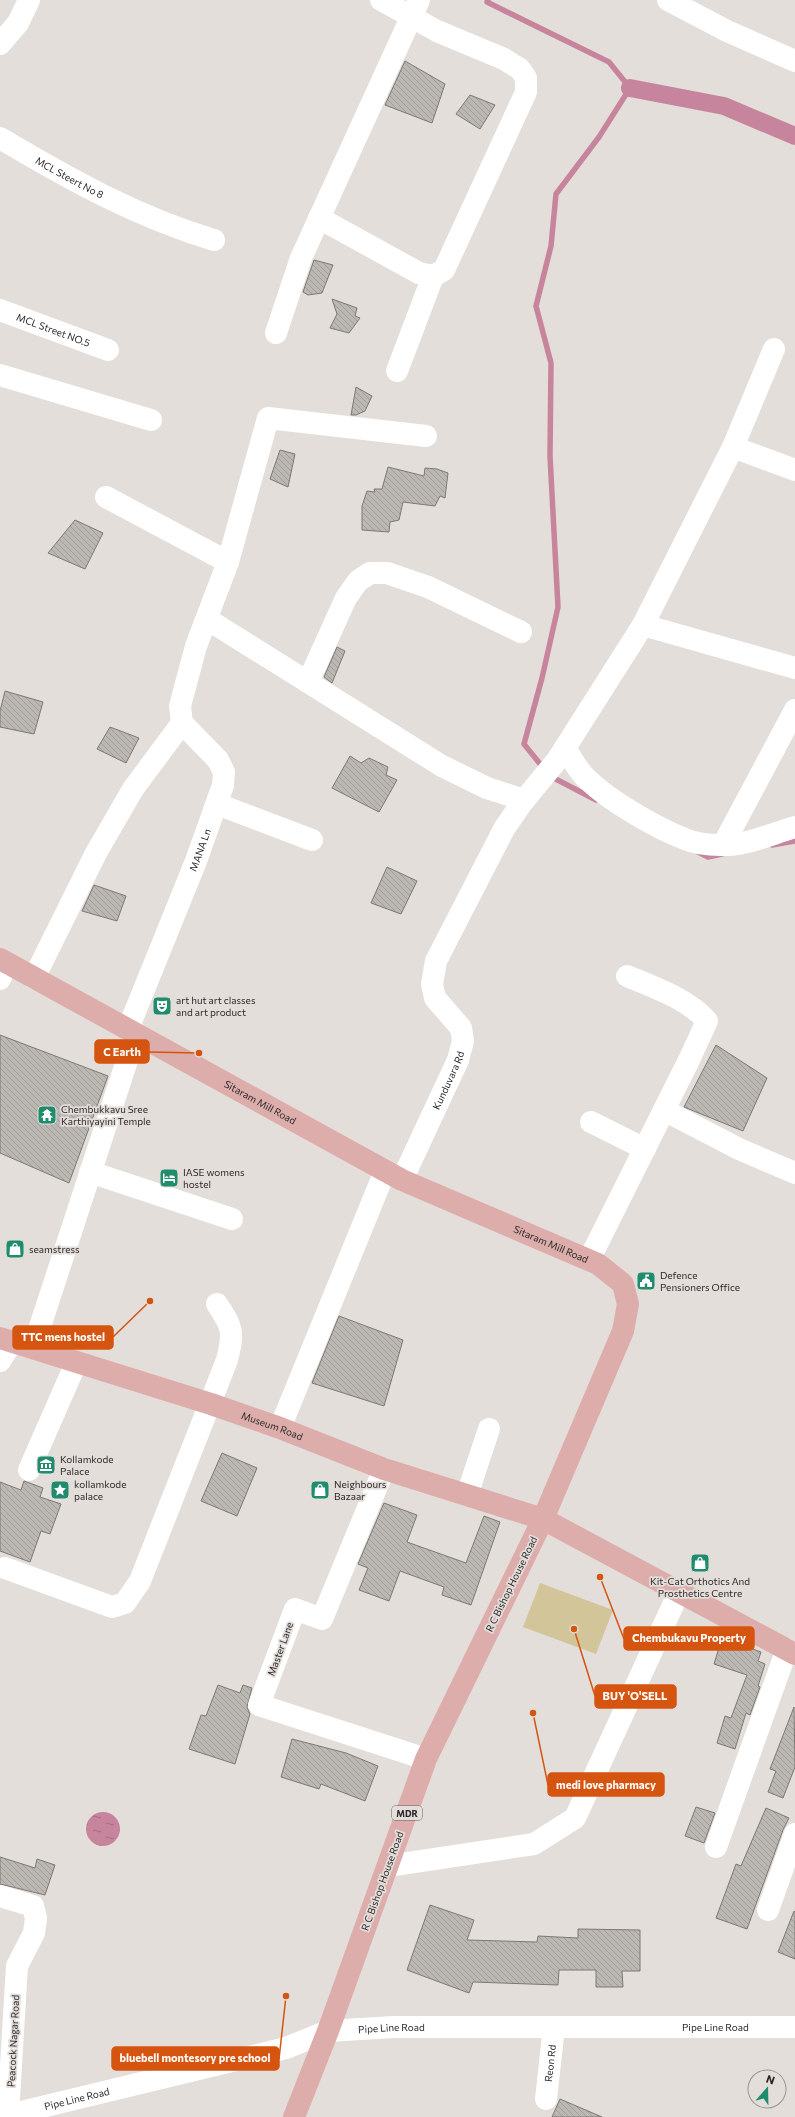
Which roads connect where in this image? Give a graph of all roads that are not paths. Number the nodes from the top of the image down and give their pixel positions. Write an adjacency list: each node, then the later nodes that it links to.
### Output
1 (30, 0): 5 (street)
2 (381, 0): 4 (street)
3 (668, 0): 6 (street)
4 (415, 8): 8 (street); 10 (street)
5 (0, 44)
6 (795, 61)
7 (0, 138): 9 (street, MCL Steert No 8)
8 (319, 218): 10 (street); 12 (street)
9 (214, 240)
10 (433, 276): 15 (street)
11 (0, 310): 14 (street, MCL Street NO.5)
12 (276, 333)
13 (774, 349): 19 (street, Kunduvara Rd)
14 (108, 350)
15 (397, 371)
16 (0, 375): 17 (street)
17 (151, 420)
18 (426, 436): 22 (street)
19 (733, 447): 20 (street); 24 (street, Kunduvara Rd)
20 (795, 470)
21 (106, 497): 22 (street)
22 (228, 562): 23 (street)
23 (207, 619): 27 (street); 29 (street)
24 (644, 625): 26 (street); 30 (street, Kunduvara Rd)
25 (521, 632): 27 (street)
26 (795, 668)
27 (308, 682): 31 (street)
28 (795, 710): 35 (street)
29 (182, 723): 32 (street, MANA Ln); 38 (street)
30 (562, 753): 31 (street, Kunduvara Rd); 35 (street)
31 (524, 800): 45 (street, Kunduvara Rd)
32 (216, 804): 34 (street); 39 (street, MANA Ln)
33 (795, 827): 35 (street)
34 (312, 840)
35 (723, 845)
36 (2, 967): 38 (main road, Sitaram Mill Road)
37 (627, 976): 40 (street)
38 (34, 978): 39 (main road, Sitaram Mill Road)
39 (132, 1031): 43 (street, MANA Ln); 45 (main road, Sitaram Mill Road)
40 (664, 1110): 42 (street); 44 (street)
41 (591, 1122): 42 (street)
42 (645, 1149): 47 (street)
43 (90, 1172): 46 (street); 50 (street, MANA Ln)
44 (795, 1173)
45 (394, 1175): 47 (main road, Sitaram Mill Road); 54 (street, Kunduvara Rd)
46 (232, 1219)
47 (589, 1260): 59 (main road, Sitaram Mill Road)
48 (217, 1304): 53 (street)
49 (6, 1340): 50 (main road, Museum Road); 51 (street)
50 (33, 1348): 52 (main road, Museum Road)
51 (0, 1361)
52 (76, 1362): 53 (main road, Museum Road); 56 (street)
53 (211, 1404): 54 (main road, Museum Road); 60 (street)
54 (280, 1428): 57 (main road, Museum Road)
55 (489, 1429): 58 (street)
56 (29, 1470)
57 (384, 1470): 58 (main road, Museum Road); 63 (street, Master Lane)
58 (467, 1495): 59 (main road, Museum Road)
59 (543, 1519): 61 (main road); 63 (main road, R C Bishop House Road / MDR)
60 (5, 1568)
61 (679, 1592): 62 (main road); 66 (street)
62 (791, 1651): 65 (street)
63 (426, 1759): 66 (main road, R C Bishop House Road / MDR)
64 (795, 1834): 68 (street)
65 (716, 1847)
66 (388, 1866): 72 (main road, R C Bishop House Road / MDR)
67 (0, 1896): 69 (street, Peacock Nagar Road)
68 (768, 1910)
69 (9, 1964): 74 (street, Peacock Nagar Road)
70 (554, 2027): 71 (street, Pipe Line Road); 72 (street, Pipe Line Road); 73 (street, Reon Rd)
71 (795, 2027)
72 (328, 2031): 74 (street, Pipe Line Road); 75 (main road, R C Bishop House Road / MDR)
73 (546, 2099)
74 (4, 2116)
75 (294, 2117)

